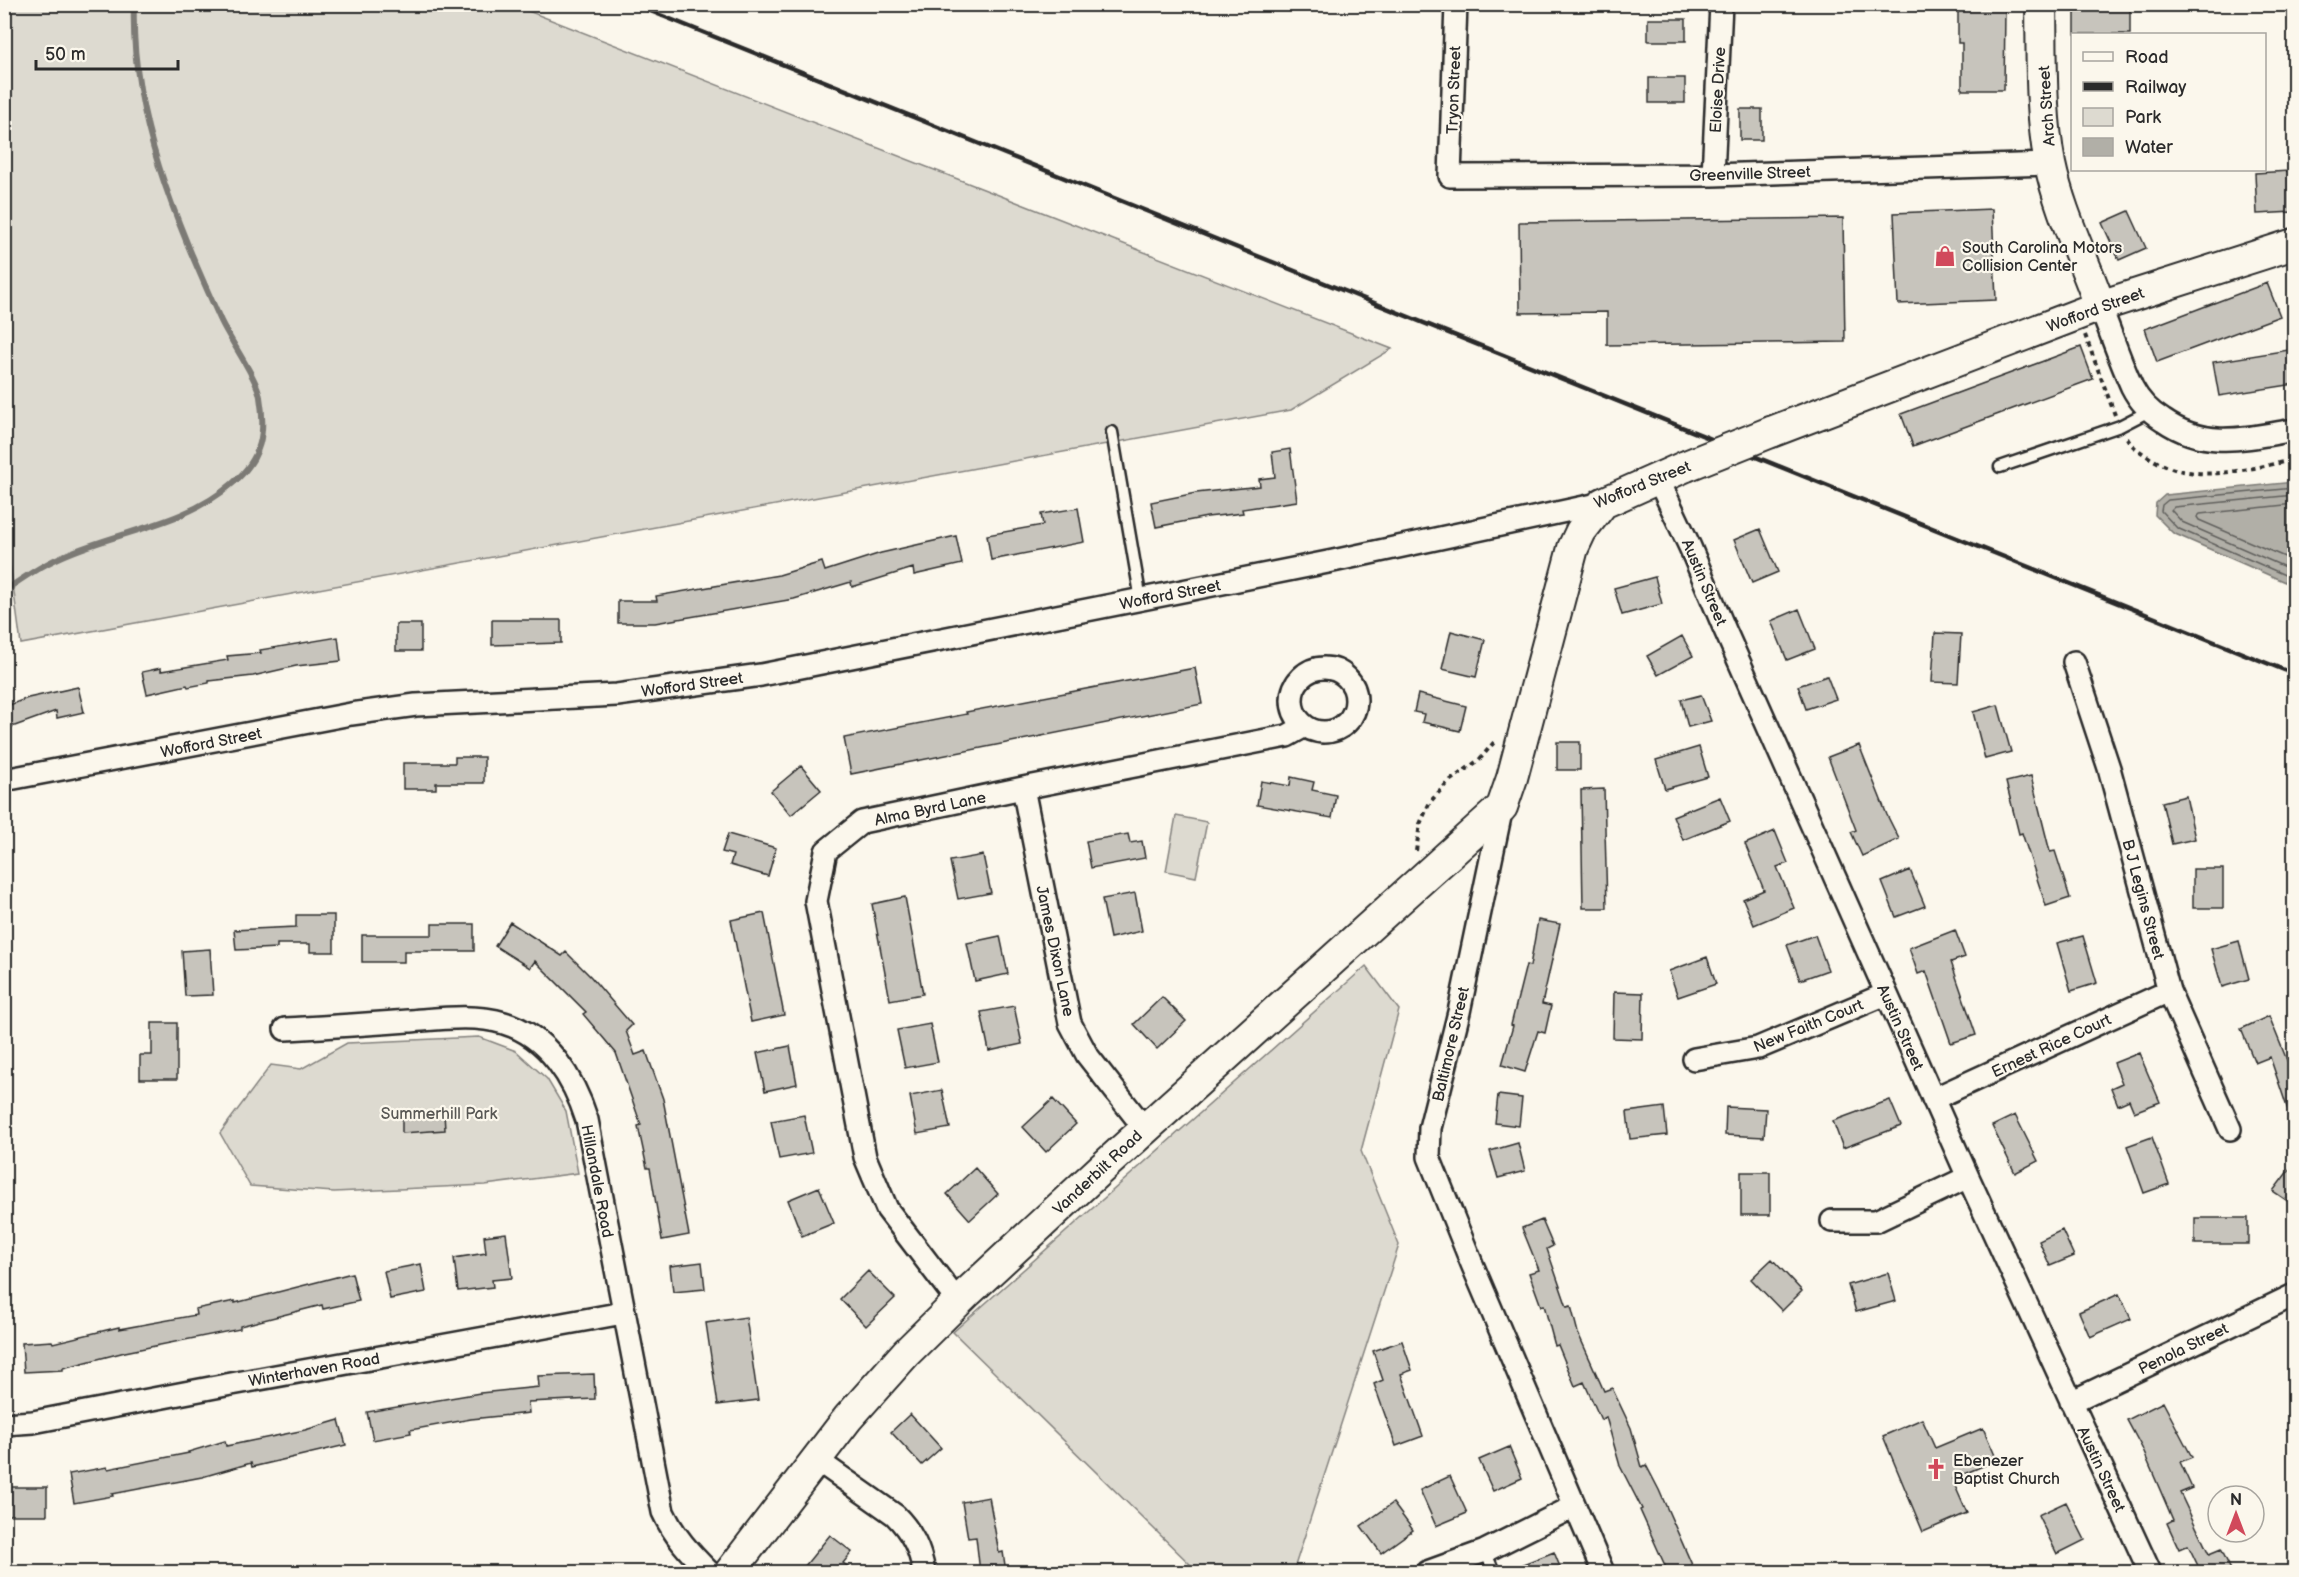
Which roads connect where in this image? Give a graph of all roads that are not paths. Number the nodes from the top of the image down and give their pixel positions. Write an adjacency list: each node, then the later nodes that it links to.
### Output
1 (1456, 4): 6 (street, Tryon Street)
2 (1721, 4): 5 (street, Eloise Drive)
3 (2041, 4): 4 (street, Arch Street)
4 (2050, 164): 5 (street, Greenville Street); 8 (street, Arch Street)
5 (1713, 175): 6 (street, Greenville Street)
6 (1450, 176)
7 (2295, 244): 8 (street, Wofford Street)
8 (2100, 306): 9 (street); 13 (street, Wofford Street, bridge)
9 (2149, 411): 10 (street); 12 (lane)
10 (2295, 430)
11 (1112, 432): 15 (lane)
12 (2000, 467)
13 (1658, 479): 14 (street, Wofford Street); 22 (street, Austin Street)
14 (1603, 503): 15 (street, Wofford Street); 20 (street, Baltimore Street)
15 (1141, 600): 18 (street, Wofford Street)
16 (2074, 662): 21 (street, B J Legins Street)
17 (1305, 726): 19 (street, Alma Byrd Lane)
18 (4, 780)
19 (1023, 788): 26 (street, James Dixon Lane); 31 (street, Alma Byrd Lane)
20 (1502, 807): 26 (street, Vanderbilt Road); 36 (street, Baltimore Street)
21 (2169, 991): 25 (street, Ernest Rice Court); 27 (street, B J Legins Street)
22 (1886, 994): 24 (street, New Faith Court); 25 (street, Austin Street)
23 (285, 1029): 32 (street, Hillandale Road)
24 (1694, 1059)
25 (1933, 1099): 28 (street, Austin Street)
26 (1145, 1129): 31 (street, Vanderbilt Road)
27 (2230, 1129)
28 (1968, 1178): 29 (street); 33 (street, Austin Street)
29 (1832, 1221)
30 (2295, 1295): 33 (street, Penola Street)
31 (958, 1302): 35 (street, Vanderbilt Road)
32 (623, 1313): 34 (street, Winterhaven Road); 38 (street, Hillandale Road)
33 (2071, 1402): 44 (street, Austin Street)
34 (4, 1424)
35 (817, 1460): 39 (street, Vanderbilt Road); 40 (street)
36 (1575, 1506): 37 (street); 43 (street, Baltimore Street)
37 (1485, 1551): 41 (street); 42 (lane)
38 (709, 1572)
39 (730, 1572)
40 (924, 1572)
41 (1427, 1572)
42 (1494, 1572)
43 (1603, 1572)
44 (2150, 1572)

